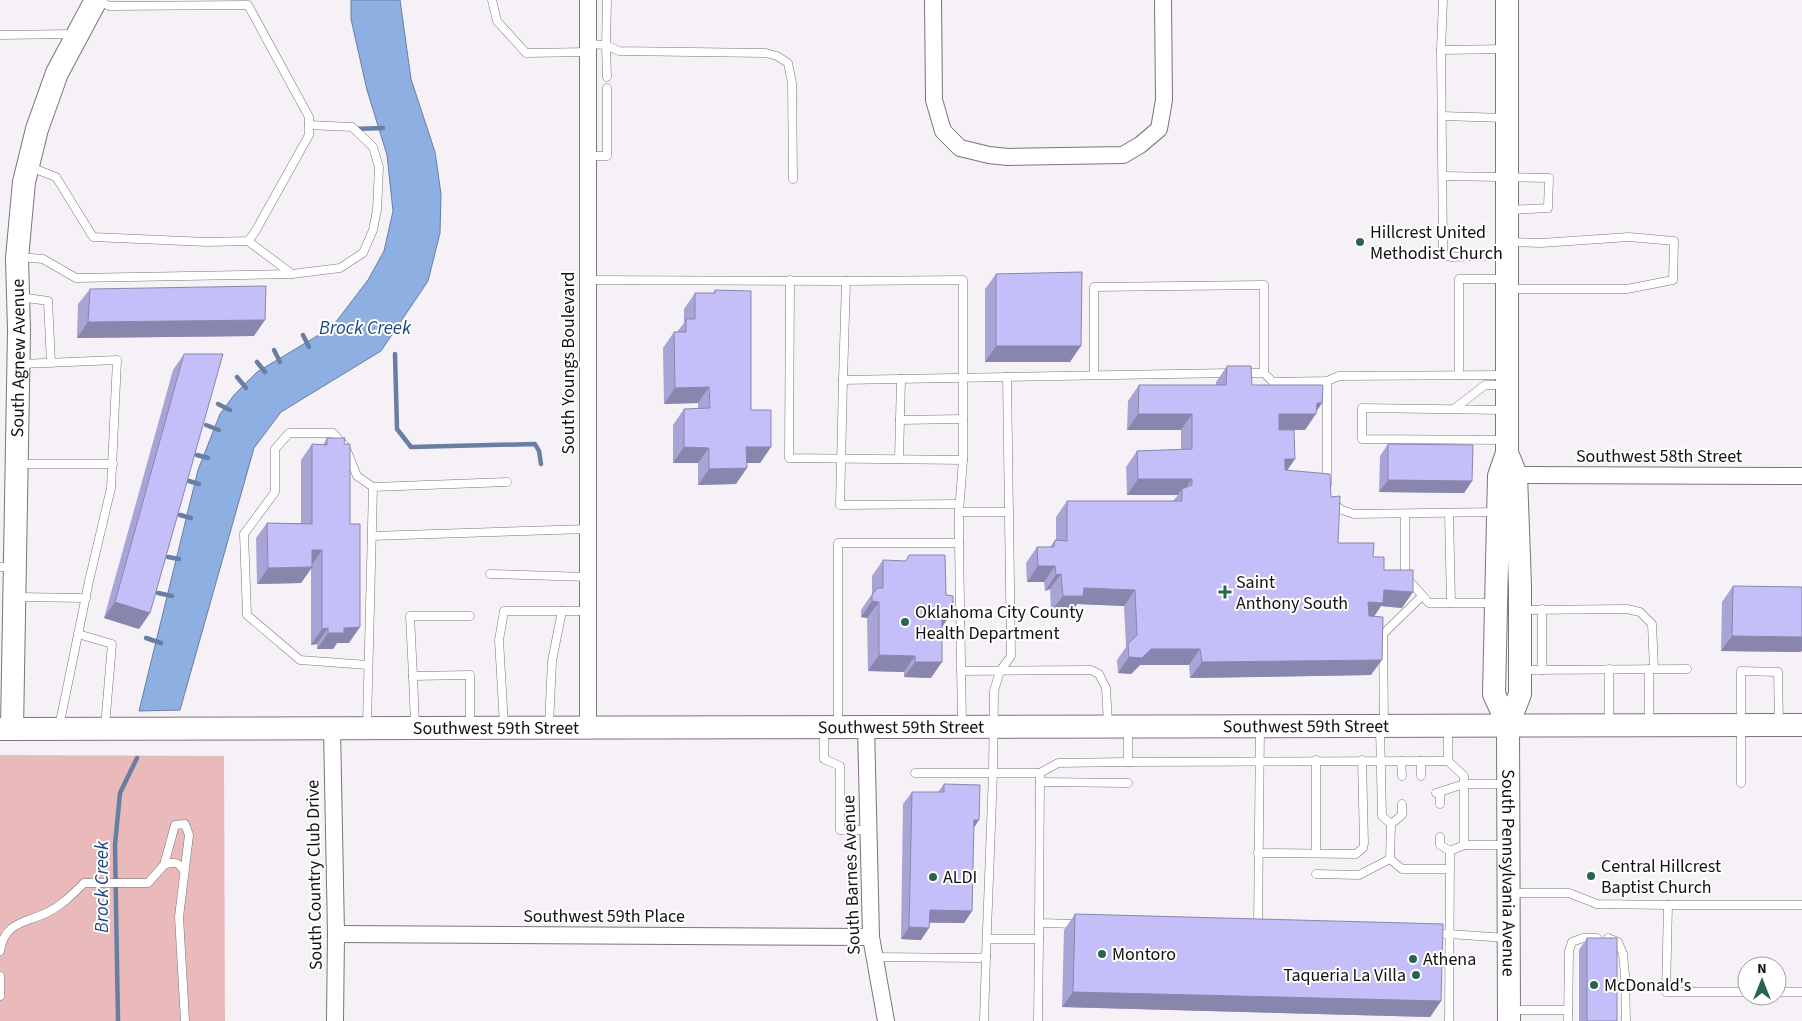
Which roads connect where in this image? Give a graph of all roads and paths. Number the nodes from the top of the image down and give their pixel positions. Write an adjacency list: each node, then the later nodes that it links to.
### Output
1 (96, 0): 9 (main road, South Agnew Avenue); 19 (lane)
2 (492, 0): 12 (lane)
3 (588, 0): 12 (street, South Youngs Boulevard)
4 (608, 0): 11 (lane)
5 (933, 0): 6 (street)
6 (1163, 0)
7 (1443, 0): 14 (lane)
8 (1507, 0): 13 (main road, South Pennsylvania Avenue)
9 (77, 34): 10 (lane); 21 (main road, South Agnew Avenue)
10 (0, 35)
11 (606, 44): 12 (lane); 15 (lane); 24 (lane)
12 (588, 48): 20 (street, South Youngs Boulevard)
13 (1507, 49): 14 (lane); 18 (main road, South Pennsylvania Avenue)
14 (1441, 50): 17 (lane)
15 (607, 77)
16 (607, 88): 20 (lane)
17 (1442, 116): 18 (lane); 22 (lane)
18 (1507, 118): 23 (main road, South Pennsylvania Avenue)
19 (309, 125): 26 (lane); 29 (lane)
20 (588, 156): 30 (street, South Youngs Boulevard)
21 (28, 166): 26 (lane); 28 (main road, South Agnew Avenue)
22 (1444, 176): 23 (lane); 27 (lane)
23 (1507, 176): 25 (main road, South Pennsylvania Avenue); 25 (lane)
24 (794, 179)
25 (1507, 210): 27 (main road, South Pennsylvania Avenue)
26 (248, 241): 29 (lane)
27 (1507, 248): 33 (main road, South Pennsylvania Avenue); 33 (lane)
28 (17, 257): 29 (lane); 34 (main road, South Agnew Avenue)
29 (292, 274)
30 (588, 280): 31 (lane); 65 (street, South Youngs Boulevard)
31 (790, 280): 32 (lane); 51 (lane)
32 (846, 281): 41 (lane); 43 (lane)
33 (1507, 284): 39 (lane); 44 (main road, South Pennsylvania Avenue)
34 (18, 296): 35 (lane); 36 (main road, South Agnew Avenue)
35 (51, 363): 36 (lane); 55 (lane)
36 (18, 364): 54 (main road, South Agnew Avenue)
37 (1264, 373): 38 (lane); 38 (lane); 45 (lane)
38 (1094, 375): 40 (lane)
39 (1459, 375): 44 (lane); 45 (lane)
40 (1008, 377): 41 (lane); 61 (lane)
41 (962, 378): 42 (lane); 48 (lane)
42 (901, 379): 43 (lane); 49 (lane)
43 (843, 380): 51 (lane)
44 (1507, 380): 46 (lane); 47 (main road, South Pennsylvania Avenue)
45 (1327, 381): 64 (lane)
46 (1454, 409): 47 (lane); 50 (lane)
47 (1507, 410): 50 (main road, South Pennsylvania Avenue)
48 (963, 419): 49 (lane); 53 (lane)
49 (900, 420): 52 (lane)
50 (1507, 446): 56 (main road, South Pennsylvania Avenue); 62 (main road, South Pennsylvania Avenue)
51 (842, 459): 52 (lane); 60 (lane)
52 (899, 459): 53 (lane)
53 (963, 460): 60 (lane)
54 (17, 464): 55 (lane); 68 (main road, South Agnew Avenue)
55 (113, 464): 72 (lane)
56 (1516, 475): 57 (street, Southwest 58th Street); 76 (main road, South Pennsylvania Avenue)
57 (1802, 476)
58 (507, 482): 59 (lane)
59 (373, 487): 66 (lane); 81 (lane)
60 (959, 508): 61 (lane); 67 (lane)
61 (1009, 512): 85 (lane)
62 (1498, 512): 63 (lane); 74 (main road, South Pennsylvania Avenue)
63 (1449, 513): 64 (lane); 73 (lane)
64 (1405, 514): 71 (lane)
65 (588, 529): 66 (lane); 70 (street, South Youngs Boulevard)
66 (372, 536): 81 (lane)
67 (959, 543): 87 (lane); 98 (lane)
68 (8, 567): 75 (main road, South Agnew Avenue)
69 (490, 574): 70 (lane)
70 (588, 577): 78 (street, South Youngs Boulevard)
71 (1422, 596): 73 (lane); 92 (lane)
72 (86, 598): 75 (lane); 80 (lane)
73 (1450, 602): 74 (lane)
74 (1495, 602): 94 (main road, South Pennsylvania Avenue)
75 (12, 605): 110 (main road, South Agnew Avenue)
76 (1531, 610): 83 (lane); 86 (main road, South Pennsylvania Avenue)
77 (562, 611): 78 (lane); 107 (lane); 108 (lane)
78 (588, 611): 97 (street, South Youngs Boulevard)
79 (470, 616): 88 (lane)
80 (78, 634): 111 (lane); 112 (lane)
81 (368, 665): 104 (lane)
82 (1609, 669): 83 (lane); 86 (lane); 95 (lane)
83 (1651, 669): 84 (lane); 96 (lane)
84 (1687, 669)
85 (1000, 670): 87 (lane); 101 (lane); 102 (lane)
86 (1531, 670): 94 (main road, South Pennsylvania Avenue)
87 (961, 671): 100 (lane)
88 (413, 676): 105 (lane); 106 (lane)
89 (1741, 724): 90 (main road, Southwest 59th Street); 90 (lane); 96 (main road, Southwest 59th Street); 128 (lane)
90 (1779, 724): 91 (main road, Southwest 59th Street)
91 (1802, 724)
92 (1382, 725): 93 (main road, Southwest 59th Street); 103 (main road, Southwest 59th Street); 115 (lane)
93 (1448, 725): 94 (main road, Southwest 59th Street); 118 (lane)
94 (1508, 725): 95 (main road, Southwest 59th Street); 130 (main road, South Pennsylvania Avenue)
95 (1609, 725): 96 (main road, Southwest 59th Street)
96 (1649, 725)
97 (588, 726): 98 (main road, Southwest 59th Street); 108 (main road, Southwest 59th Street)
98 (831, 726): 99 (main road, Southwest 59th Street); 134 (lane)
99 (866, 726): 100 (main road, Southwest 59th Street); 134 (street, South Barnes Avenue)
100 (962, 726): 101 (main road, Southwest 59th Street)
101 (994, 726): 102 (main road, Southwest 59th Street); 122 (lane)
102 (1118, 726): 103 (main road, Southwest 59th Street); 119 (lane)
103 (1260, 726): 120 (lane)
104 (367, 727): 105 (main road, Southwest 59th Street); 109 (main road, Southwest 59th Street)
105 (415, 727): 106 (main road, Southwest 59th Street)
106 (470, 727): 107 (main road, Southwest 59th Street)
107 (504, 727): 108 (main road, Southwest 59th Street)
108 (549, 727)
109 (332, 728): 112 (main road, Southwest 59th Street); 156 (street, South Country Club Drive)
110 (6, 729): 111 (main road, Southwest 59th Street)
111 (59, 729): 112 (main road, Southwest 59th Street)
112 (105, 729)
113 (1316, 760): 114 (lane); 120 (lane); 140 (lane)
114 (1362, 760): 115 (lane); 140 (lane)
115 (1381, 760): 116 (lane); 133 (lane)
116 (1401, 761): 117 (lane); 124 (lane)
117 (1421, 761): 118 (lane); 125 (lane)
118 (1448, 761): 129 (lane)
119 (1128, 762): 120 (lane); 123 (lane)
120 (1259, 763): 139 (lane)
121 (915, 773): 122 (lane)
122 (993, 773): 123 (lane); 159 (lane)
123 (1040, 773): 126 (lane)
124 (1402, 776)
125 (1421, 776)
126 (1040, 782): 127 (lane); 149 (lane)
127 (1128, 783)
128 (1740, 783)
129 (1464, 784): 130 (lane); 132 (lane); 136 (lane)
130 (1508, 784): 137 (main road, South Pennsylvania Avenue)
131 (1402, 804): 133 (lane)
132 (1440, 804)
133 (1390, 824): 141 (lane)
134 (868, 830): 157 (street, South Barnes Avenue)
135 (1440, 837): 138 (lane)
136 (1464, 845): 137 (lane); 138 (lane)
137 (1508, 845): 146 (main road, South Pennsylvania Avenue)
138 (1450, 851): 143 (lane)
139 (1258, 853): 140 (lane); 152 (lane)
140 (1316, 854)
141 (1390, 859): 143 (lane); 145 (lane)
142 (164, 865): 144 (lane); 144 (lane); 161 (lane)
143 (1450, 869): 155 (lane)
144 (183, 870): 171 (lane)
145 (1316, 874)
146 (1508, 892): 147 (lane); 158 (main road, South Pennsylvania Avenue)
147 (1668, 905): 148 (lane); 165 (lane)
148 (1802, 905)
149 (1039, 923): 150 (lane); 160 (lane)
150 (1084, 924)
151 (1248, 928): 152 (lane)
152 (1257, 928): 153 (lane)
153 (1267, 928)
154 (1421, 932): 155 (lane)
155 (1451, 933): 158 (lane); 176 (lane)
156 (336, 934): 157 (street, Southwest 59th Place); 172 (street, South Country Club Drive)
157 (870, 937): 163 (street, South Barnes Avenue)
158 (1508, 938): 170 (main road, South Pennsylvania Avenue)
159 (988, 939): 160 (lane); 162 (lane)
160 (1039, 940): 175 (lane)
161 (0, 951)
162 (986, 956): 163 (lane); 174 (lane)
163 (874, 957): 173 (street, South Barnes Avenue)
164 (0, 976): 168 (lane)
165 (1737, 992)
166 (1787, 992): 167 (lane)
167 (1802, 992)
168 (0, 996)
169 (1568, 1010): 170 (lane); 177 (lane); 178 (lane)
170 (1509, 1015)
171 (185, 1021)
172 (335, 1021)
173 (886, 1021)
174 (984, 1021)
175 (1038, 1021)
176 (1449, 1021)
177 (1568, 1021)
178 (1626, 1021)

